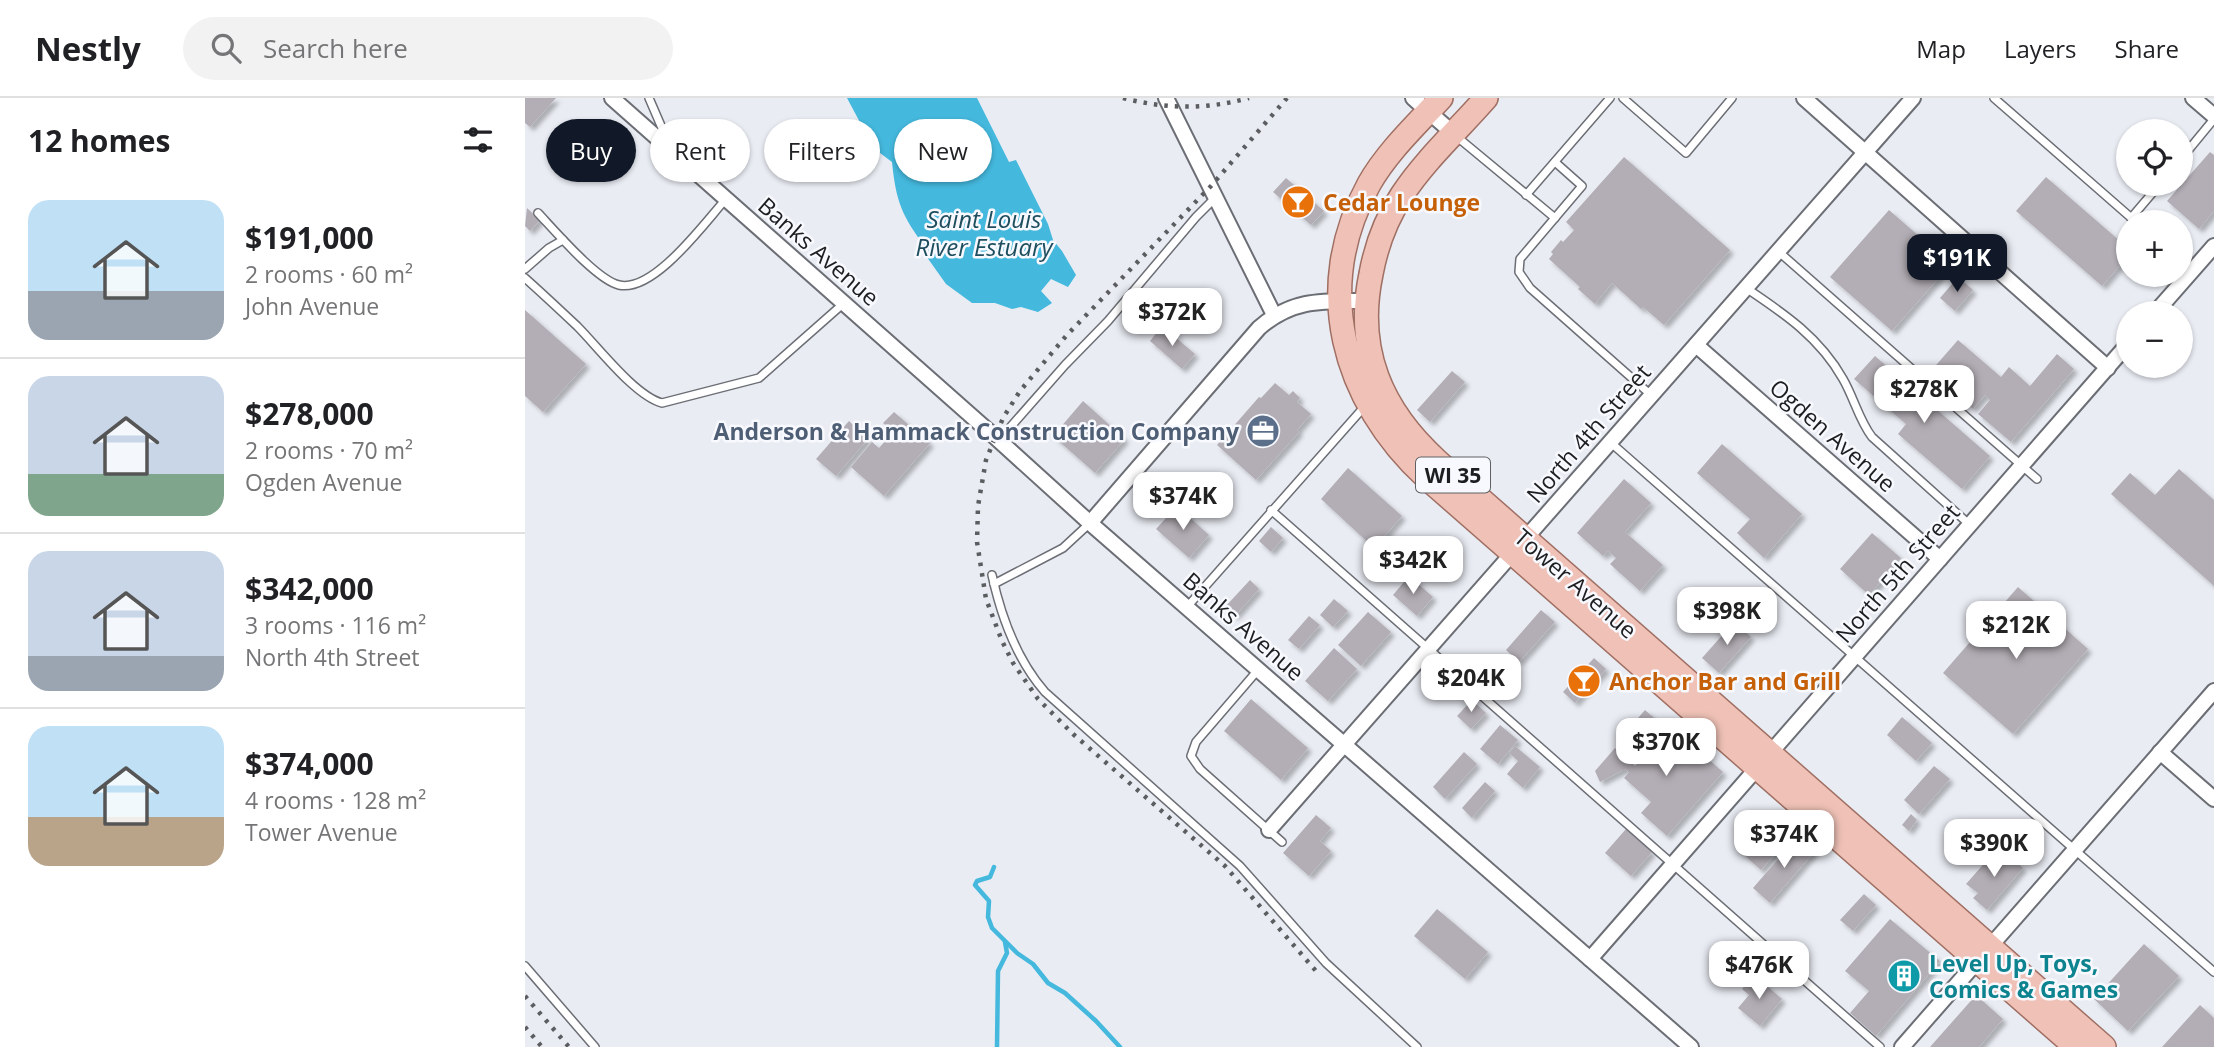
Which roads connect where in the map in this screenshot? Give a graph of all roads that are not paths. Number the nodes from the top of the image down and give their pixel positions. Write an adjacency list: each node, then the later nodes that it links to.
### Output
1 (612, 98): 15 (street, Banks Avenue)
2 (649, 98): 14 (lane)
3 (1166, 98): 22 (street)
4 (1486, 98): 16 (main road, WI 35)
5 (1610, 98): 19 (lane)
6 (1623, 98): 11 (lane)
7 (1804, 98): 18 (street)
8 (1913, 98): 18 (street, North 4th Street)
9 (1994, 98): 24 (lane)
10 (2193, 98): 13 (street)
11 (1730, 99)
12 (1427, 102): 16 (street); 35 (main road, WI 35)
13 (2214, 118): 17 (lane)
14 (658, 119)
15 (650, 131)
16 (1454, 134): 21 (lane); 36 (main road, WI 35)
17 (2193, 144)
18 (1865, 152): 29 (street, North 4th Street); 42 (street)
19 (1555, 162): 21 (lane); 26 (lane)
20 (707, 182): 23 (street, Banks Avenue)
21 (1526, 195): 26 (lane)
22 (1217, 197): 39 (street); 45 (lane)
23 (726, 199): 27 (lane); 38 (street, Banks Avenue)
24 (2122, 210)
25 (538, 213): 27 (lane)
26 (1555, 218): 43 (lane)
27 (563, 240): 30 (lane)
28 (2214, 246): 31 (street)
29 (1778, 251): 34 (street, North 4th Street); 47 (lane)
30 (525, 270)
31 (2193, 271)
32 (525, 278): 38 (lane)
33 (2178, 287): 37 (street)
34 (1746, 288): 40 (street, North 4th Street); 51 (lane)
35 (1339, 301): 36 (street); 39 (street); 44 (main road, Tower Avenue / WI 35)
36 (1367, 301): 52 (main road, Tower Avenue / WI 35)
37 (2166, 301)
38 (844, 303): 45 (street, Banks Avenue)
39 (1274, 315): 50 (street)
40 (1696, 345): 43 (street, North 4th Street); 53 (street, Ogden Avenue)
41 (2116, 358): 42 (street, North 5th Street)
42 (2108, 368): 47 (street, North 5th Street)
43 (1651, 396): 46 (street, North 4th Street)
44 (1367, 404): 49 (lane); 52 (main road, Tower Avenue / WI 35)
45 (999, 440): 50 (street, Banks Avenue)
46 (1610, 442): 52 (street, North 4th Street); 58 (lane)
47 (2022, 466): 48 (lane); 51 (street, North 5th Street)
48 (2037, 479)
49 (1271, 510): 56 (lane); 57 (lane)
50 (1090, 523): 55 (lane); 56 (street, Banks Avenue)
51 (1970, 525): 53 (street, North 5th Street)
52 (1519, 546): 57 (street, North 4th Street); 63 (main road, Tower Avenue / WI 35)
53 (1940, 559): 58 (street, North 5th Street)
54 (992, 575): 55 (lane)
55 (994, 584): 74 (lane)
56 (1187, 607): 59 (street, Banks Avenue)
57 (1428, 649): 61 (street, North 4th Street); 68 (lane)
58 (1854, 657): 63 (street, North 5th Street); 67 (lane)
59 (1258, 669): 61 (street, Banks Avenue); 65 (lane)
60 (2214, 691): 62 (street)
61 (1345, 744): 65 (street, North 4th Street); 70 (street, Banks Avenue)
62 (2161, 752): 64 (street); 67 (street)
63 (1763, 761): 68 (street, North 5th Street); 69 (main road, Tower Avenue / WI 35)
64 (2214, 799)
65 (1269, 830): 66 (lane)
66 (1282, 842)
67 (2076, 848): 69 (street); 72 (lane)
68 (1673, 864): 70 (street, North 5th Street); 76 (lane)
69 (1984, 954): 77 (street); 78 (main road, Tower Avenue / WI 35); 79 (main road, Tower Avenue / WI 35)
70 (1591, 959): 75 (street, Banks Avenue)
71 (525, 966): 73 (lane)
72 (2214, 972)
73 (595, 1047)
74 (1417, 1047)
75 (1691, 1047)
76 (1880, 1047)
77 (1902, 1047)
78 (2076, 1047)
79 (2104, 1047)

